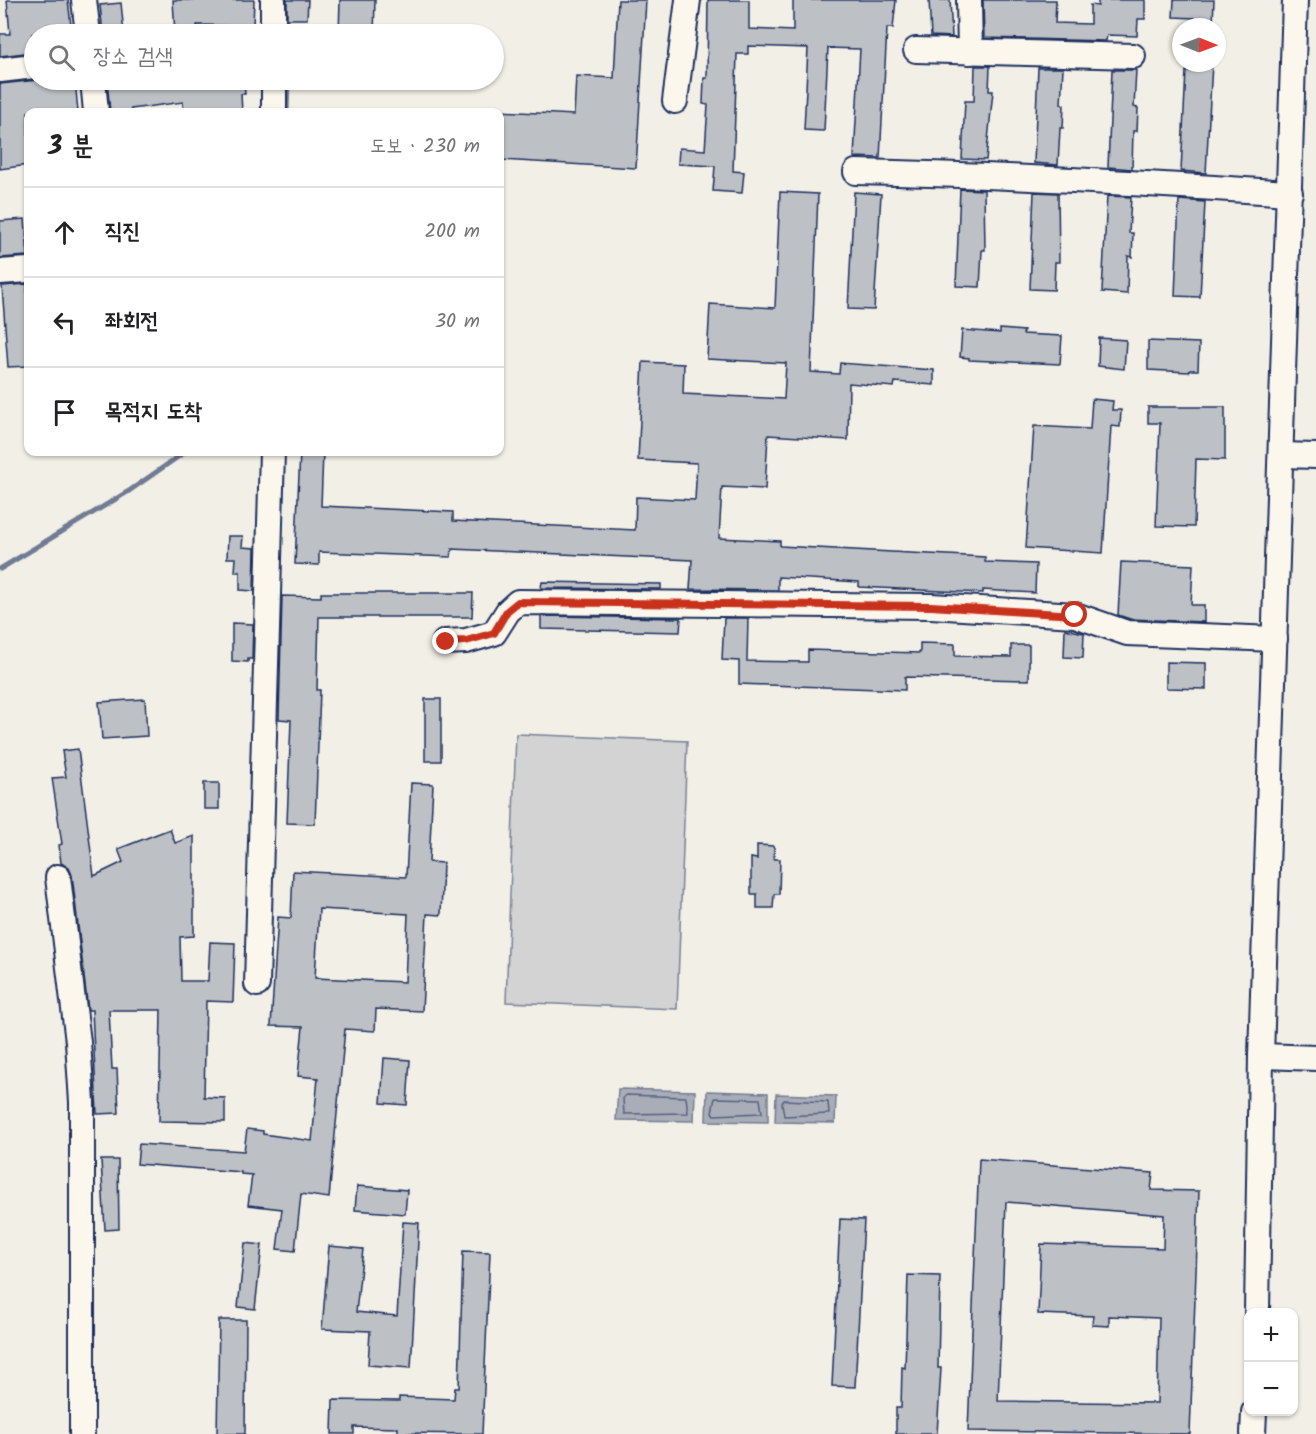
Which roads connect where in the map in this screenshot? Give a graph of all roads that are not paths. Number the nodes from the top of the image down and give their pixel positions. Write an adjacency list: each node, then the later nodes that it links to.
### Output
1 (84, 0): 6 (street)
2 (273, 0): 7 (street)
3 (688, 0): 15 (street)
4 (969, 0): 9 (street)
5 (1295, 0): 19 (street)
6 (87, 24)
7 (273, 24)
8 (916, 50): 9 (street)
9 (970, 52): 10 (street)
10 (1133, 56)
11 (24, 67): 12 (street)
12 (0, 70)
13 (94, 90): 16 (street)
14 (273, 90): 17 (street)
15 (675, 101)
16 (96, 108)
17 (274, 108)
18 (856, 172): 19 (street)
19 (1290, 193): 22 (street)
20 (24, 270): 21 (street)
21 (0, 272)
22 (1281, 454): 24 (street); 25 (street)
23 (272, 456): 28 (street)
24 (1316, 456)
25 (1275, 639): 26 (street); 29 (street)
26 (446, 642)
27 (58, 877): 33 (street)
28 (257, 984)
29 (1261, 1056): 30 (street); 31 (street)
30 (1316, 1058)
31 (1257, 1308)
32 (1254, 1416): 34 (street)
33 (82, 1434)
34 (1253, 1434)

